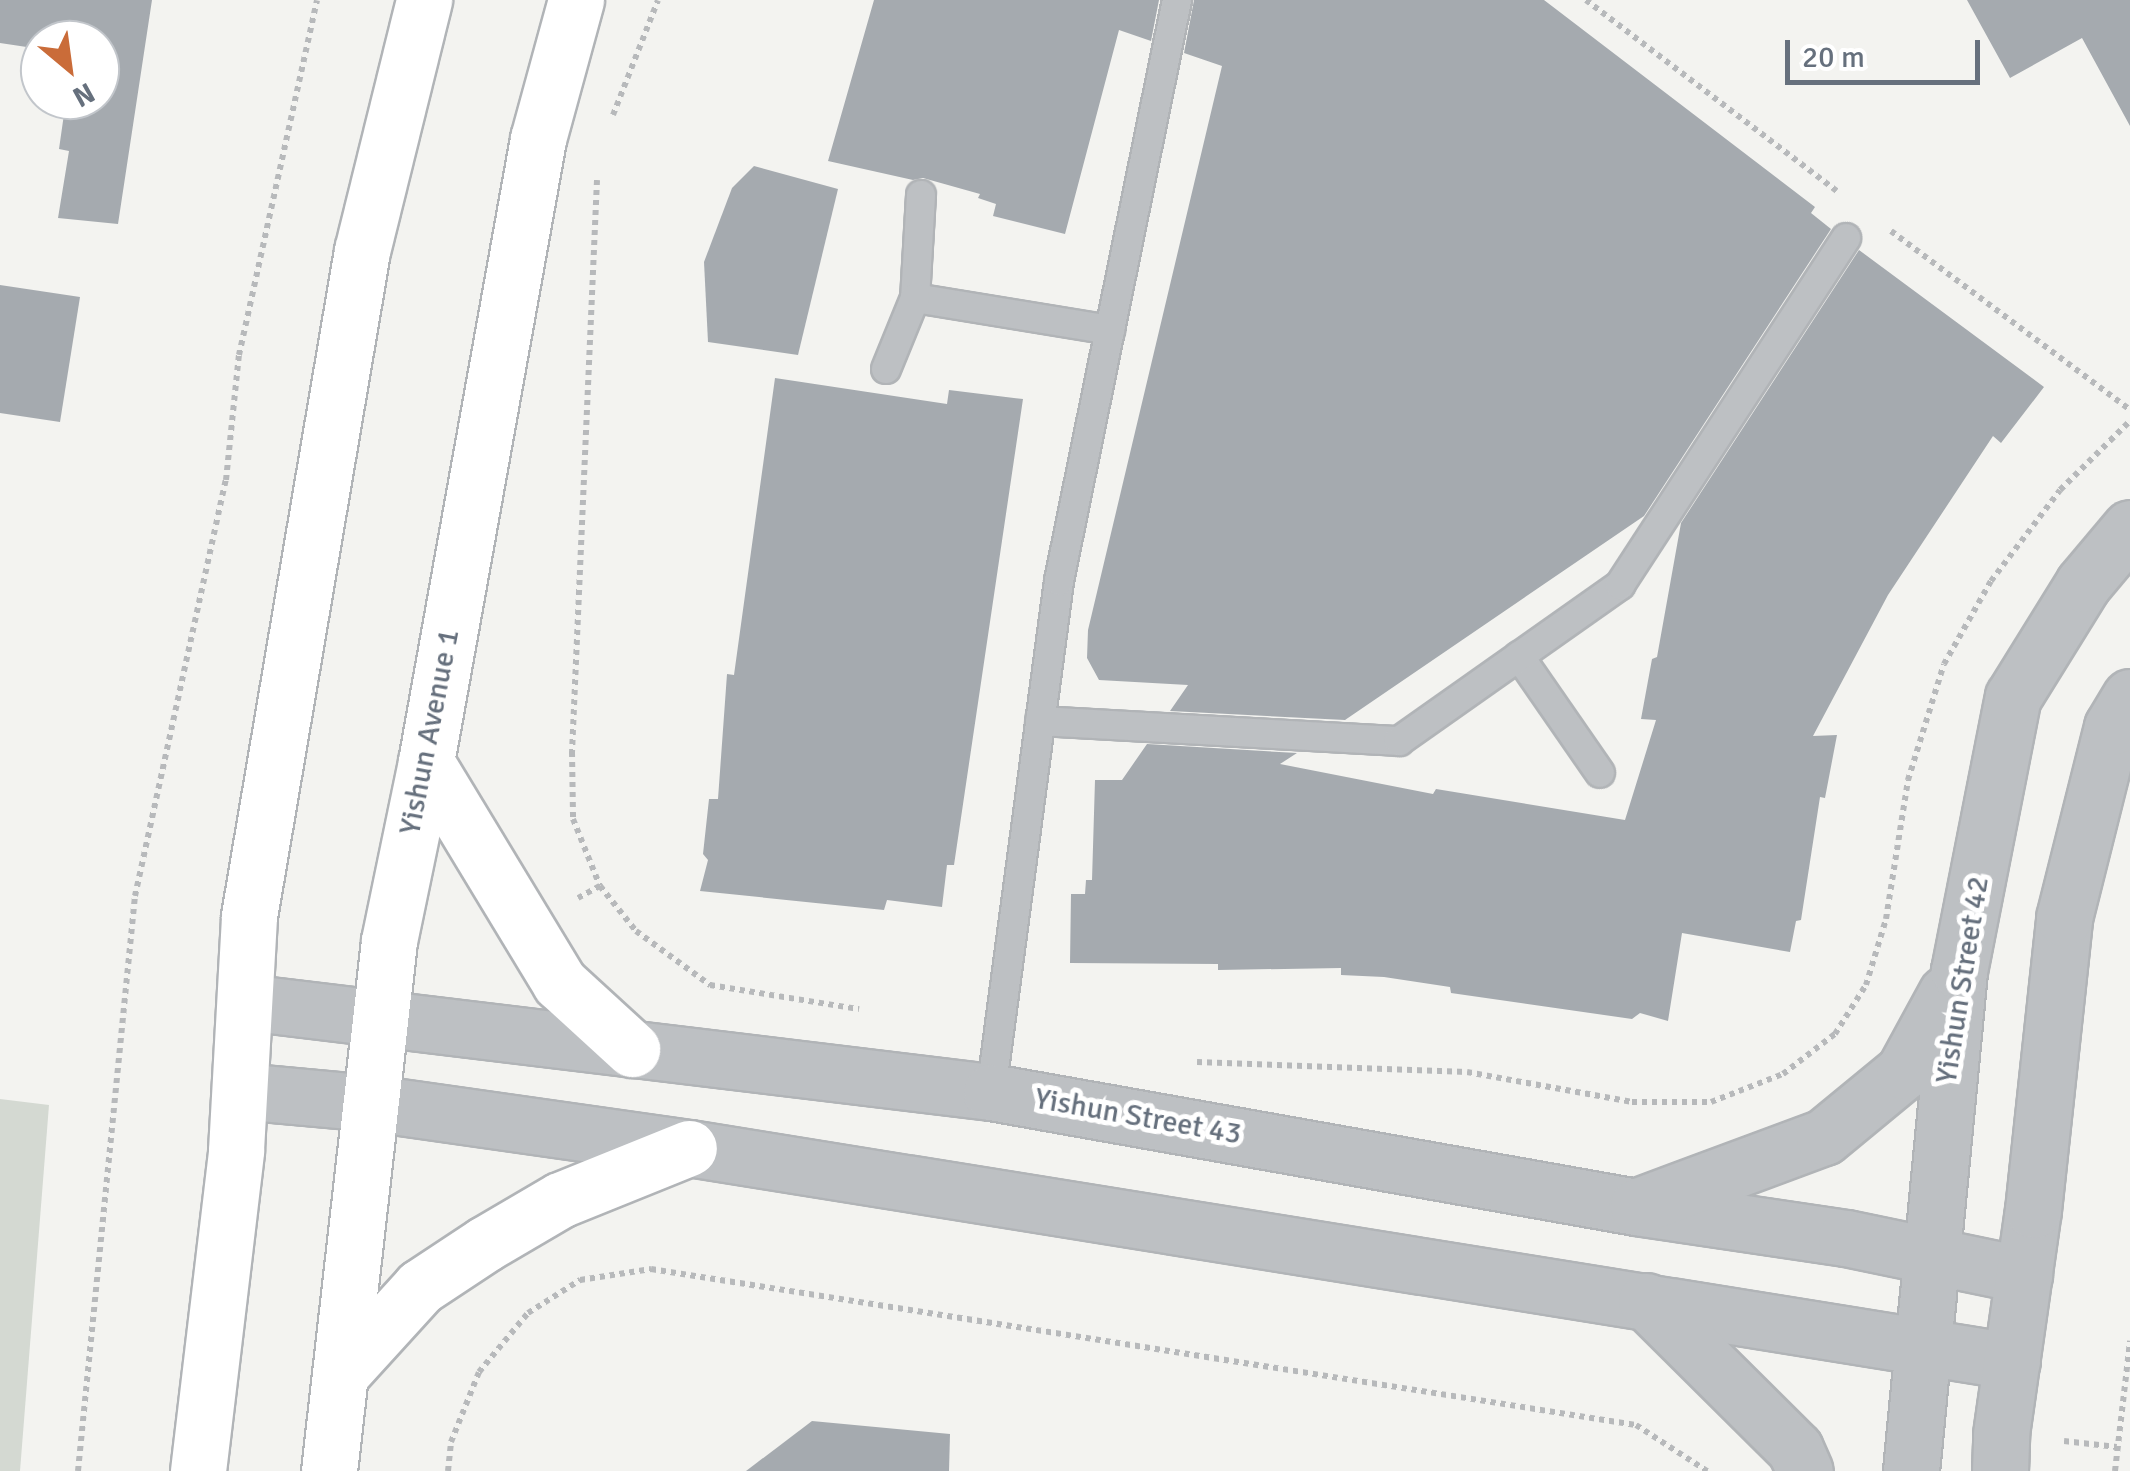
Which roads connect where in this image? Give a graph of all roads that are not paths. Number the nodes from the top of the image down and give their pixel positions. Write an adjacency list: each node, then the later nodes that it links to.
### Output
1 (424, 0): 16 (main road)
2 (576, 0): 13 (main road, Yishun Avenue 1)
3 (1178, 0): 7 (lane)
4 (921, 195): 6 (lane)
5 (1846, 238): 10 (lane)
6 (914, 298): 7 (lane); 8 (lane)
7 (1110, 330): 12 (lane)
8 (886, 369)
9 (2130, 528): 15 (street, Yishun Street 42)
10 (1519, 656): 12 (lane); 14 (lane)
11 (2130, 697): 25 (street)
12 (1040, 721): 20 (lane)
13 (426, 762): 17 (main road, Yishun Avenue 1); 18 (main road)
14 (1600, 773)
15 (1959, 971): 23 (street); 24 (street, Yishun Street 42)
16 (245, 1002): 17 (street, Yishun Street 43); 19 (main road)
17 (382, 1017): 18 (street, Yishun Street 43); 21 (main road, Yishun Avenue 1)
18 (632, 1049): 20 (street, Yishun Street 43)
19 (240, 1092): 21 (street); 30 (main road)
20 (991, 1092): 23 (street, Yishun Street 43)
21 (372, 1103): 22 (street); 29 (main road, Yishun Avenue 1)
22 (690, 1148): 26 (street); 29 (main road)
23 (1636, 1207): 24 (street, Yishun Street 43)
24 (1930, 1258): 25 (street, Yishun Street 43); 27 (street, Yishun Street 42)
25 (2024, 1276): 28 (street)
26 (1646, 1301): 27 (street); 32 (street)
27 (1923, 1349): 28 (street); 33 (street, Yishun Street 42)
28 (2012, 1361): 34 (street)
29 (340, 1375): 31 (main road, Yishun Avenue 1)
30 (198, 1471)
31 (329, 1471)
32 (1804, 1471)
33 (1911, 1471)
34 (2000, 1471)

